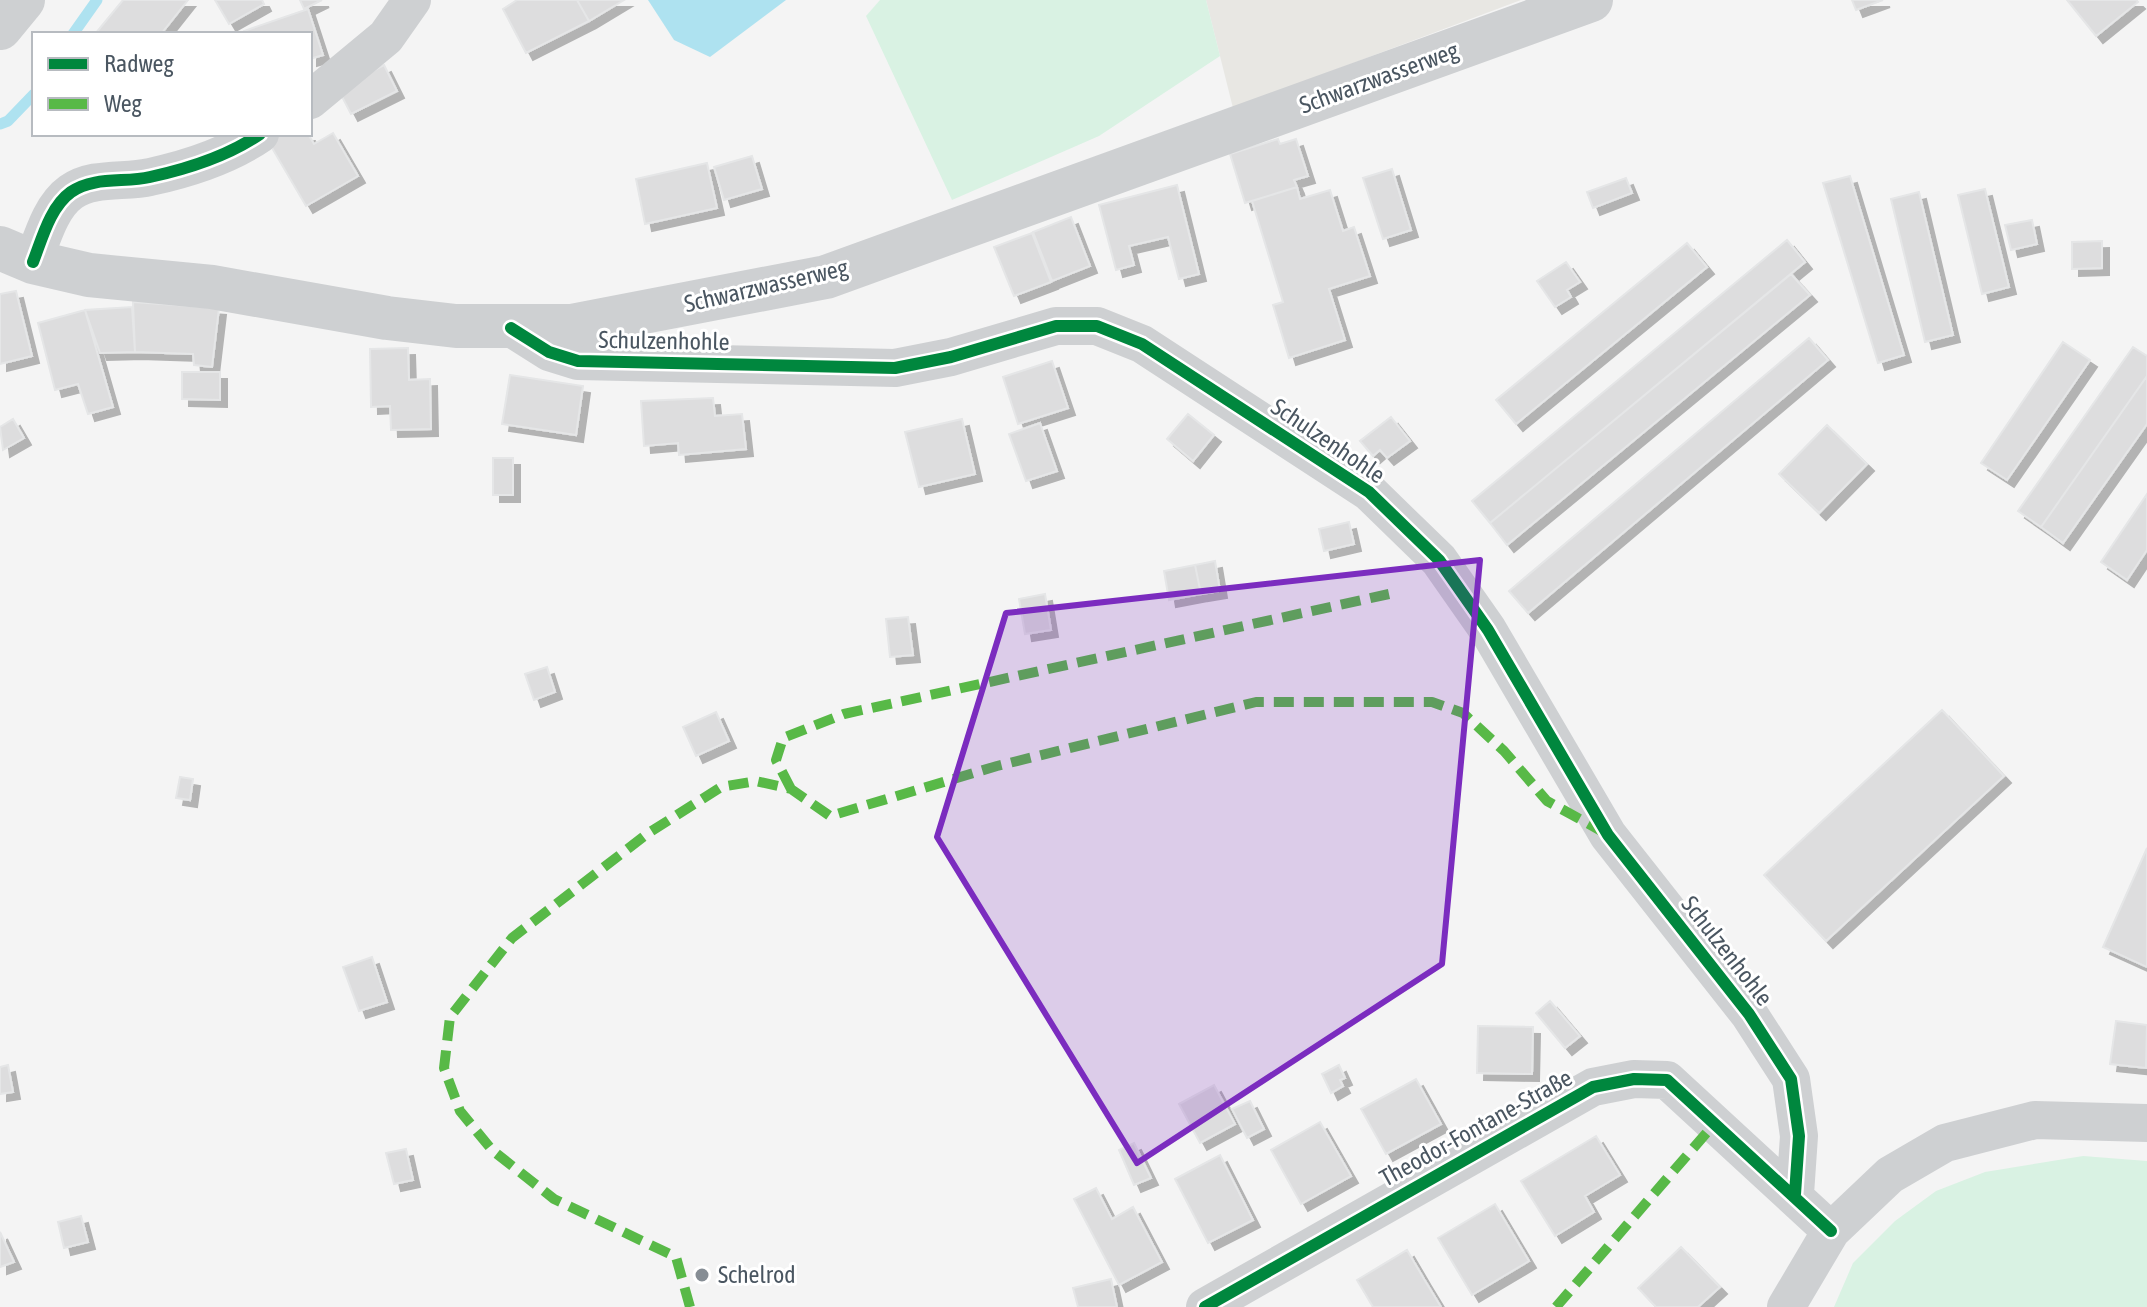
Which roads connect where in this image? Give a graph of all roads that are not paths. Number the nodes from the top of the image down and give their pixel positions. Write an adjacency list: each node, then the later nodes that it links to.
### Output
1 (23, 0): 4 (street)
2 (412, 0): 5 (street)
3 (1591, 0): 8 (street, Schwarzwasserweg)
4 (0, 28)
5 (312, 98)
6 (256, 136): 7 (street)
7 (16, 255): 8 (street, Schwarzwasserweg)
8 (511, 328): 10 (street, Schulzenhohle)
9 (2147, 1123): 11 (street)
10 (1795, 1194): 11 (street, Theodor-Fontane-Straße); 12 (street, Theodor-Fontane-Straße)
11 (1831, 1231): 13 (street)
12 (1205, 1307)
13 (1786, 1307)

